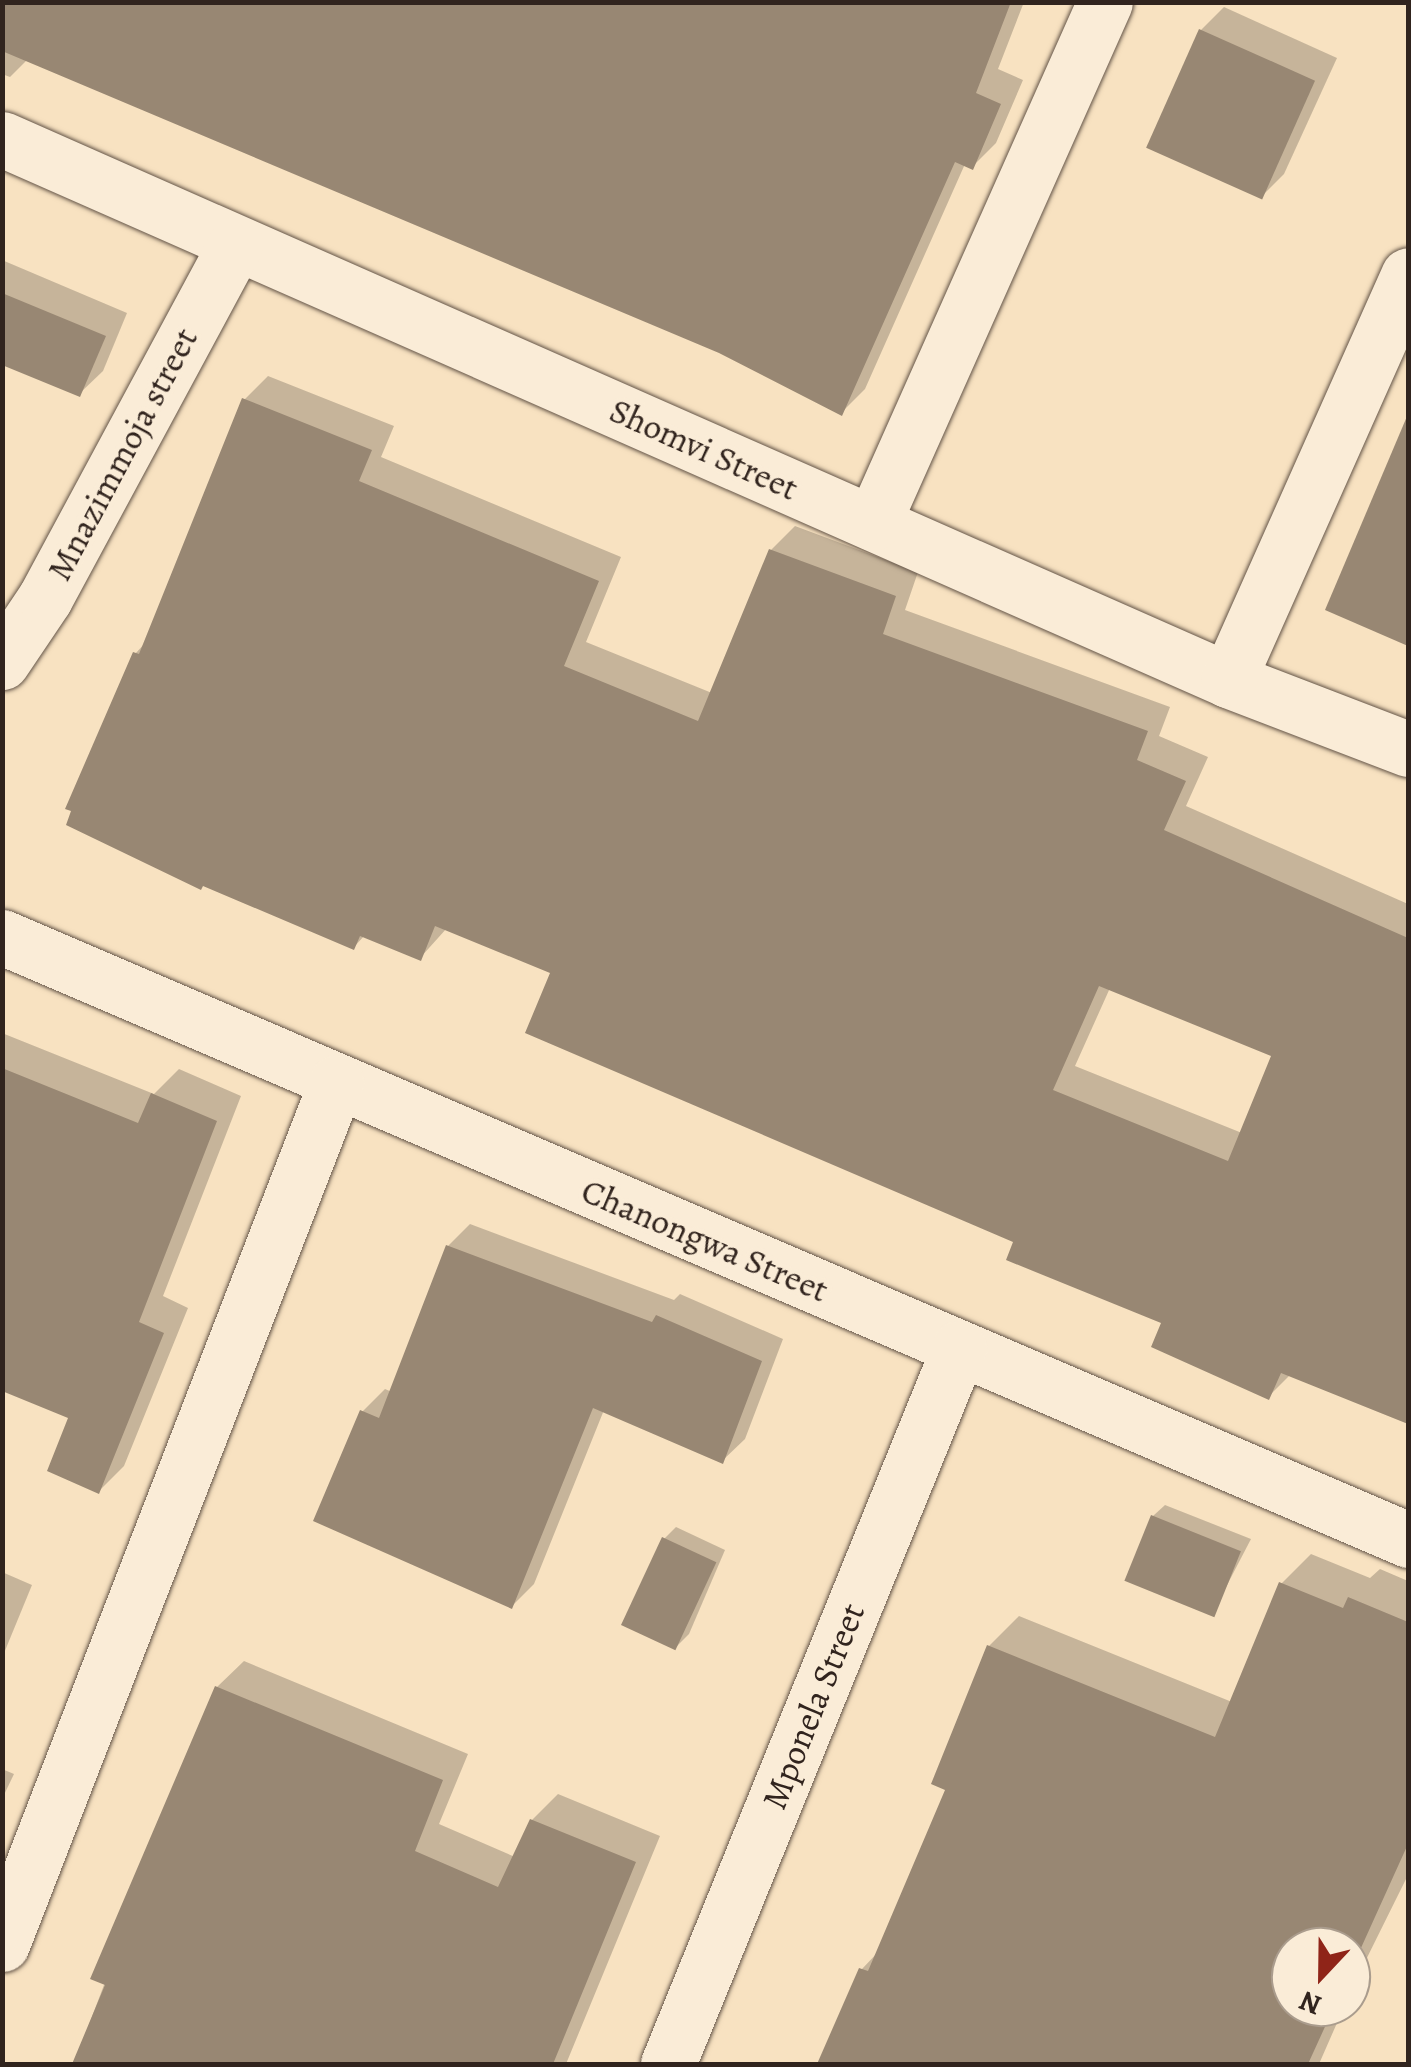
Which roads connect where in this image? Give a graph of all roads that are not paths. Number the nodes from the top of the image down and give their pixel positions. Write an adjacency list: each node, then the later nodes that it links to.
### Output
1 (1104, 2): 5 (street)
2 (2, 139): 3 (street, Shomvi Street)
3 (236, 244): 5 (street, Shomvi Street); 6 (street, Mnazimmoja street)
4 (1408, 275): 7 (street)
5 (873, 523): 7 (street, Shomvi Street)
6 (2, 662)
7 (1228, 680): 8 (street, Shomvi Street)
8 (1408, 750)
9 (2, 937): 10 (street, Chanongwa Street)
10 (336, 1084): 11 (street, Chanongwa Street); 13 (street)
11 (959, 1348): 12 (street, Chanongwa Street); 14 (street, Mponela Street)
12 (1408, 1540)
13 (2, 1944)
14 (668, 2064)

